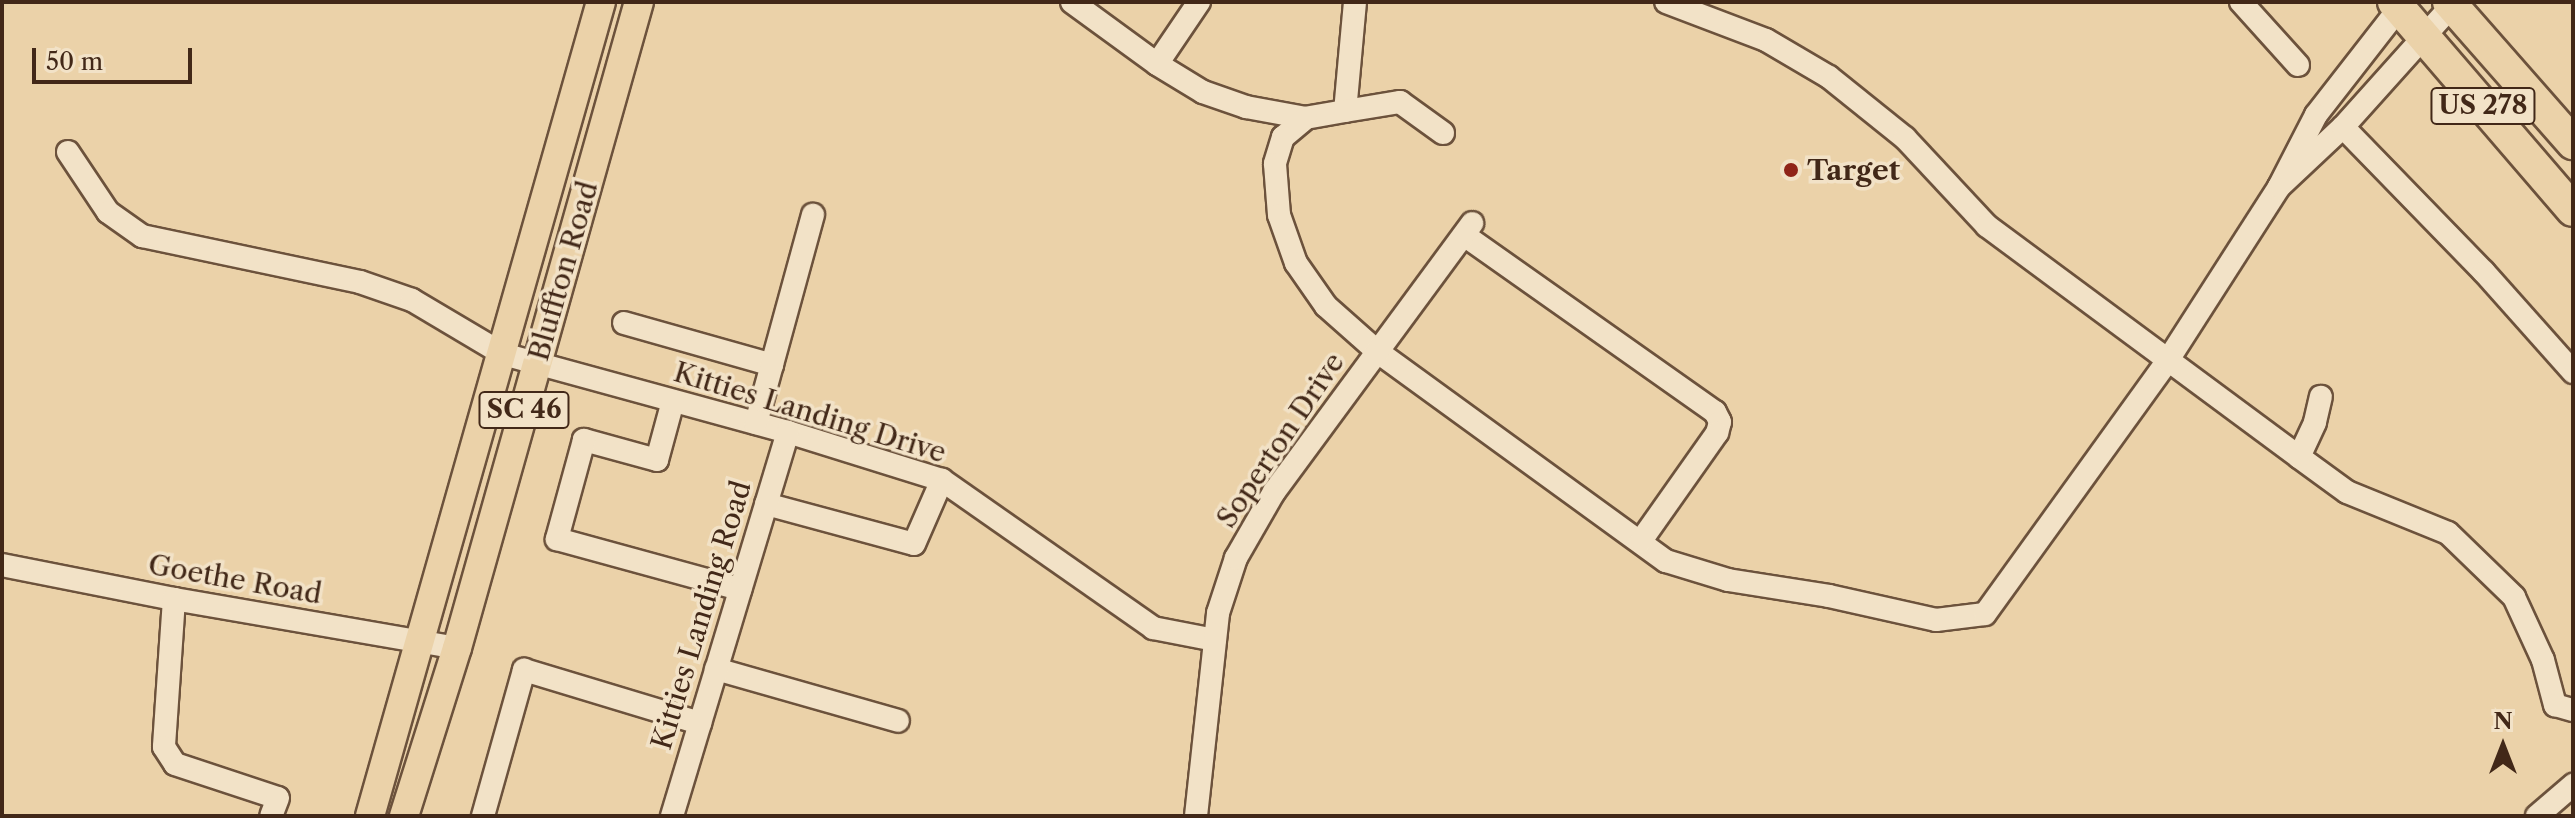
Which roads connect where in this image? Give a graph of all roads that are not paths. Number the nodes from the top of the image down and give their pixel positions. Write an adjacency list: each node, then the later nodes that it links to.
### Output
1 (601, 2): 24 (main road, Bluffton Road / SC 46)
2 (639, 2): 26 (main road, Bluffton Road / SC 46)
3 (1072, 2): 11 (street)
4 (1199, 2): 11 (street)
5 (1355, 2): 13 (street)
6 (1666, 2): 25 (street)
7 (2241, 2): 12 (street)
8 (2452, 3): 10 (street); 17 (highway, US 278)
9 (2399, 4): 10 (highway, US 278); 19 (street)
10 (2424, 37): 15 (street); 20 (highway, US 278)
11 (1157, 64): 14 (street)
12 (2298, 65)
13 (1345, 111): 14 (street); 16 (street)
14 (1306, 118): 23 (street)
15 (2343, 127): 19 (street); 28 (street)
16 (1443, 133)
17 (2573, 143)
18 (68, 152): 24 (street, Kitties Landing Drive)
19 (2279, 187): 25 (street)
20 (2573, 210)
21 (813, 215): 27 (street)
22 (624, 323): 27 (street)
23 (1378, 352): 36 (street); 36 (street, Soperton Drive); 40 (street, Soperton Drive)
24 (503, 354): 26 (street, Kitties Landing Drive); 41 (main road, Bluffton Road / SC 46)
25 (2168, 360): 33 (street); 36 (street)
26 (536, 364): 30 (street, Kitties Landing Drive); 42 (main road, Bluffton Road / SC 46)
27 (772, 365): 31 (street)
28 (2573, 372)
29 (2321, 397): 33 (street)
30 (673, 401): 31 (street, Kitties Landing Drive); 38 (street)
31 (756, 423): 32 (street, Kitties Landing Drive)
32 (788, 432): 34 (street, Kitties Landing Drive); 35 (street, Kitties Landing Road)
33 (2299, 457): 44 (street)
34 (942, 480): 35 (street); 40 (street, Kitties Landing Drive)
35 (766, 504): 38 (street, Kitties Landing Road)
36 (1640, 542)
37 (2, 565): 39 (street, Goethe Road)
38 (740, 589): 43 (street, Kitties Landing Road)
39 (174, 599): 41 (street, Goethe Road); 48 (street)
40 (1215, 640): 53 (street, Soperton Drive)
41 (419, 643): 42 (street, Goethe Road); 49 (main road, Bluffton Road / SC 46)
42 (457, 648): 50 (main road, Bluffton Road / SC 46)
43 (716, 669): 45 (street); 46 (street, Kitties Landing Road)
44 (2573, 710)
45 (898, 721)
46 (700, 723): 51 (street); 52 (street, Kitties Landing Road)
47 (2573, 785): 54 (street)
48 (271, 816)
49 (370, 816)
50 (404, 816)
51 (483, 816)
52 (672, 816)
53 (1196, 816)
54 (2537, 816)

